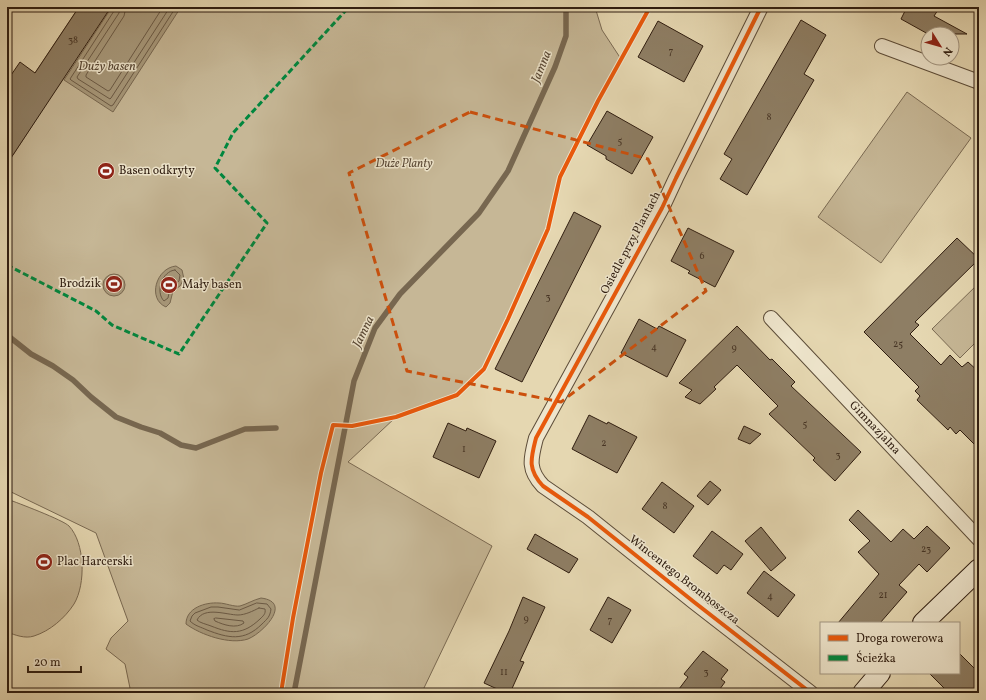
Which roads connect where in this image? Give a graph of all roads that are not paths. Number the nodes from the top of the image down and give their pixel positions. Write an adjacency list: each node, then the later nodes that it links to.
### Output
1 (761, 7): 5 (street, Osiedle przy Plantach)
2 (882, 46): 3 (street)
3 (979, 82)
4 (771, 318): 6 (street, Gimnazjalna)
5 (543, 486): 10 (street, Wincentego Bromboszcza)
6 (979, 539)
7 (979, 569): 8 (street)
8 (924, 622)
9 (879, 674): 11 (street)
10 (812, 693)
11 (863, 693)

